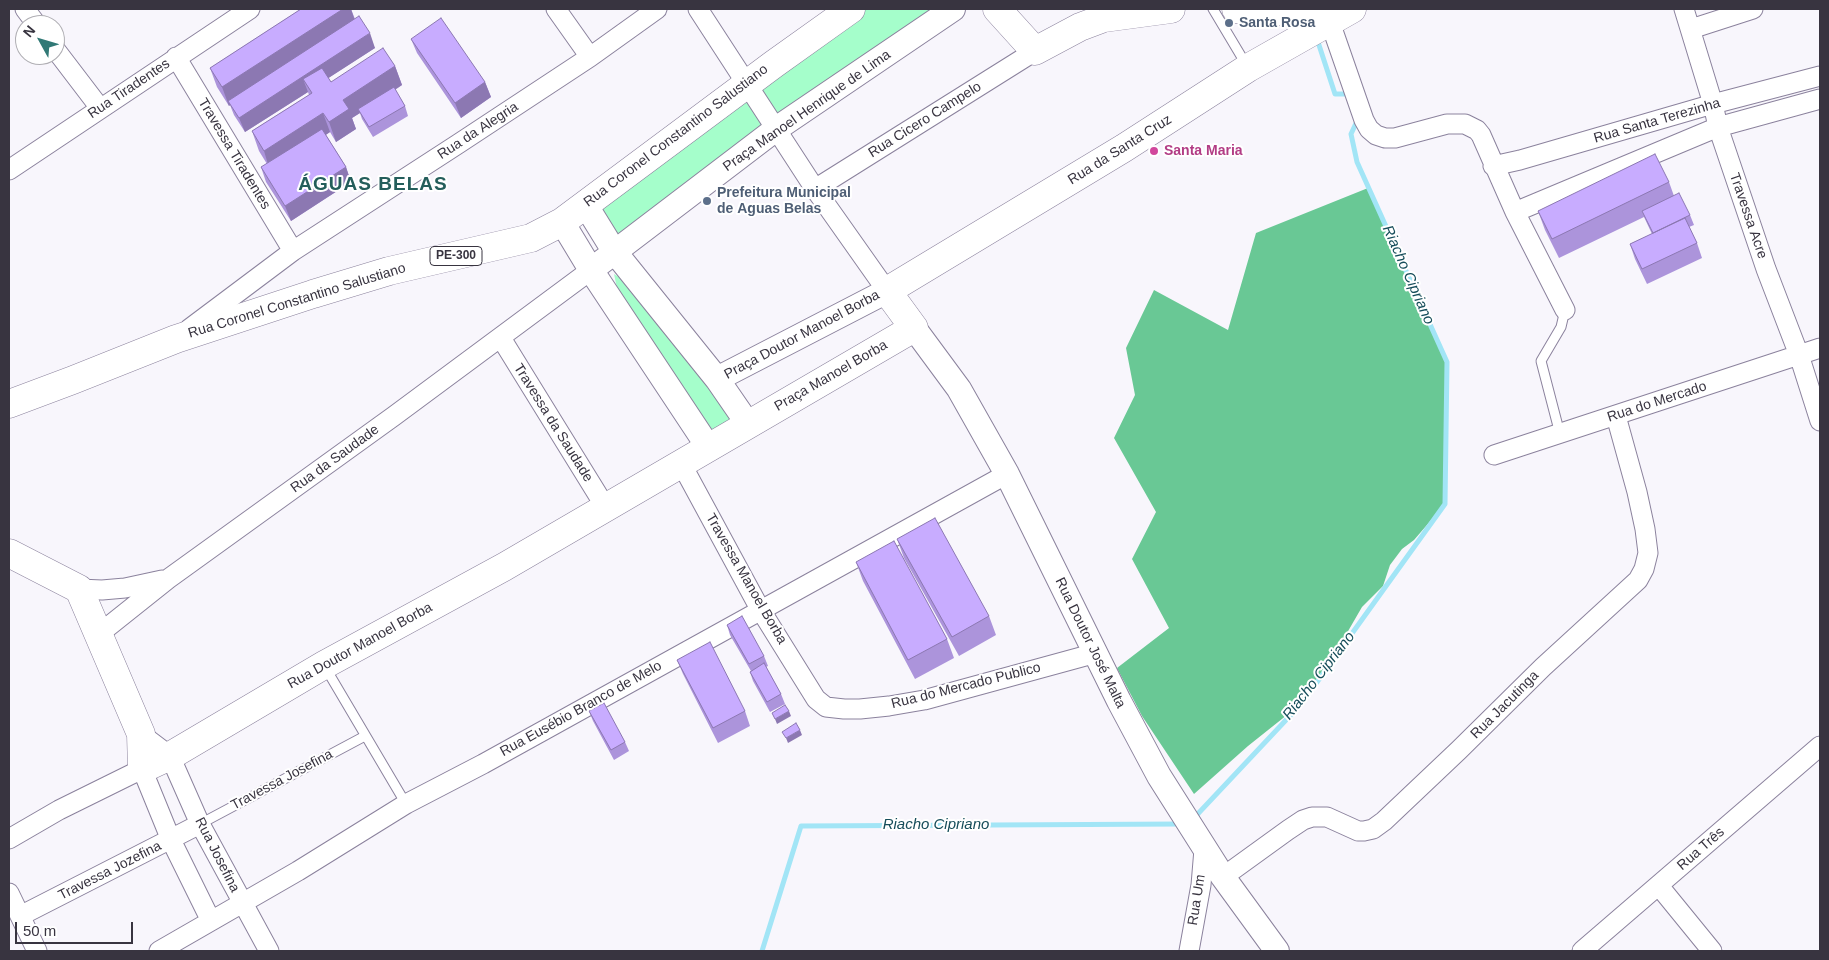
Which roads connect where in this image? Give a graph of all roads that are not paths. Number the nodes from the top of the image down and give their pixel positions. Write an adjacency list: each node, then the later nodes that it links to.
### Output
1 (250, 9): 17 (street, Rua Tiradentes)
2 (556, 9): 16 (street)
3 (657, 9): 16 (street, Rua da Alegria)
4 (698, 9): 21 (street)
5 (851, 9): 21 (main road, Rua Coronel Constantino Salustiano / PE-300)
6 (952, 9): 26 (street, Praça Manoel Henrique de Lima)
7 (996, 9): 15 (main road)
8 (1171, 9): 15 (main road)
9 (1213, 9): 19 (lane)
10 (1236, 9): 13 (main road)
11 (1684, 9): 14 (street, Travessa Acre)
12 (1752, 9): 14 (street)
13 (1330, 13): 19 (main road, Rua da Santa Cruz); 27 (street)
14 (1690, 29): 23 (street, Travessa Acre)
15 (1035, 51): 29 (street, Rua Cicero Campelo)
16 (590, 57): 33 (street, Rua da Alegria)
17 (176, 58): 24 (street, Rua Tiradentes); 33 (street, Travessa Tiradentes)
18 (65, 62): 24 (street)
19 (1248, 68): 36 (main road, Rua da Santa Cruz)
20 (1820, 76): 23 (street, Rua Santa Terezinha)
21 (747, 85): 26 (street); 30 (main road, Rua Coronel Constantino Salustiano / PE-300)
22 (1820, 99): 25 (street, Rua Santa Terezinha)
23 (1713, 104): 25 (street, Travessa Acre); 27 (street, Rua Santa Terezinha)
24 (100, 108): 28 (street, Rua Tiradentes)
25 (1718, 127): 31 (street, Rua Santa Terezinha); 42 (street, Travessa Acre)
26 (776, 129): 29 (street); 34 (street, Praça Manoel Henrique de Lima)
27 (1493, 166): 31 (street)
28 (9, 170)
29 (816, 189): 36 (street)
30 (585, 204): 32 (main road, Rua Coronel Constantino Salustiano / PE-300); 34 (street)
31 (1514, 212): 37 (street)
32 (562, 222): 35 (street); 40 (main road, Rua Coronel Constantino Salustiano / PE-300)
33 (293, 251): 40 (street, Rua da Alegria)
34 (614, 251): 35 (street, Praça Manoel Henrique de Lima); 43 (street)
35 (590, 270): 39 (street); 49 (street)
36 (887, 291): 38 (main road); 43 (street, Praça Doutor Manoel Borba)
37 (1565, 310): 48 (lane)
38 (914, 328): 47 (main road, Praça Manoel Borba); 52 (street, Rua Doutor José Malta)
39 (501, 338): 53 (street, Travessa da Saudade); 55 (street, Rua da Saudade)
40 (176, 339): 44 (main road, Rua Coronel Constantino Salustiano / PE-300)
41 (1820, 348): 42 (street, Rua do Mercado)
42 (1800, 355): 45 (street, Rua do Mercado); 46 (street, Travessa Acre)
43 (717, 379): 47 (street)
44 (9, 404)
45 (1616, 416): 48 (street, Rua do Mercado); 72 (street, Rua Jacutinga)
46 (1820, 421)
47 (748, 424): 49 (main road, Praça Manoel Borba)
48 (1560, 434): 50 (street, Rua do Mercado)
49 (710, 448): 51 (main road, Rua Doutor Manoel Borba)
50 (1494, 454)
51 (682, 464): 53 (main road, Rua Doutor Manoel Borba); 57 (street, Travessa Manoel Borba)
52 (1006, 474): 57 (street, Rua Eusébio Branco de Melo); 59 (street, Rua Doutor José Malta)
53 (606, 508): 60 (main road, Rua Doutor Manoel Borba)
54 (9, 553): 56 (main road)
55 (168, 578): 56 (street, Rua da Saudade); 58 (street, Rua da Saudade)
56 (79, 589): 58 (main road)
57 (760, 609): 61 (street, Travessa Manoel Borba); 67 (street, Rua Eusébio Branco de Melo)
58 (99, 634): 62 (main road)
59 (1096, 653): 61 (street, Rua do Mercado Publico); 71 (street, Rua Doutor José Malta)
60 (324, 664): 63 (lane); 65 (main road, Rua Doutor Manoel Borba)
61 (812, 692)
62 (141, 734): 65 (street); 66 (main road)
63 (365, 736): 67 (lane); 68 (lane, Travessa Josefina)
64 (1820, 746): 73 (street, Rua Três)
65 (170, 756): 66 (main road, Rua Doutor Manoel Borba); 68 (street, Rua Josefina)
66 (142, 769): 69 (street, Rua Doutor Manoel Borba); 70 (street)
67 (406, 804): 75 (street, Rua Eusébio Branco de Melo)
68 (200, 824): 70 (street, Travessa Jozefina); 75 (street, Rua Josefina)
69 (9, 839)
70 (171, 840): 76 (street, Travessa Jozefina); 77 (street)
71 (1204, 849): 72 (street, Rua Doutor José Malta); 81 (street, Rua Um)
72 (1223, 877): 82 (street, Rua Doutor José Malta)
73 (1659, 886): 83 (street, Rua Três); 84 (street)
74 (9, 893): 76 (street)
75 (242, 903): 77 (street, Rua Eusébio Branco de Melo); 80 (street, Rua Josefina)
76 (20, 916): 78 (street)
77 (211, 920): 79 (street, Rua Eusébio Branco de Melo)
78 (37, 951)
79 (159, 951)
80 (269, 951)
81 (1189, 951)
82 (1277, 951)
83 (1582, 951)
84 (1712, 951)

